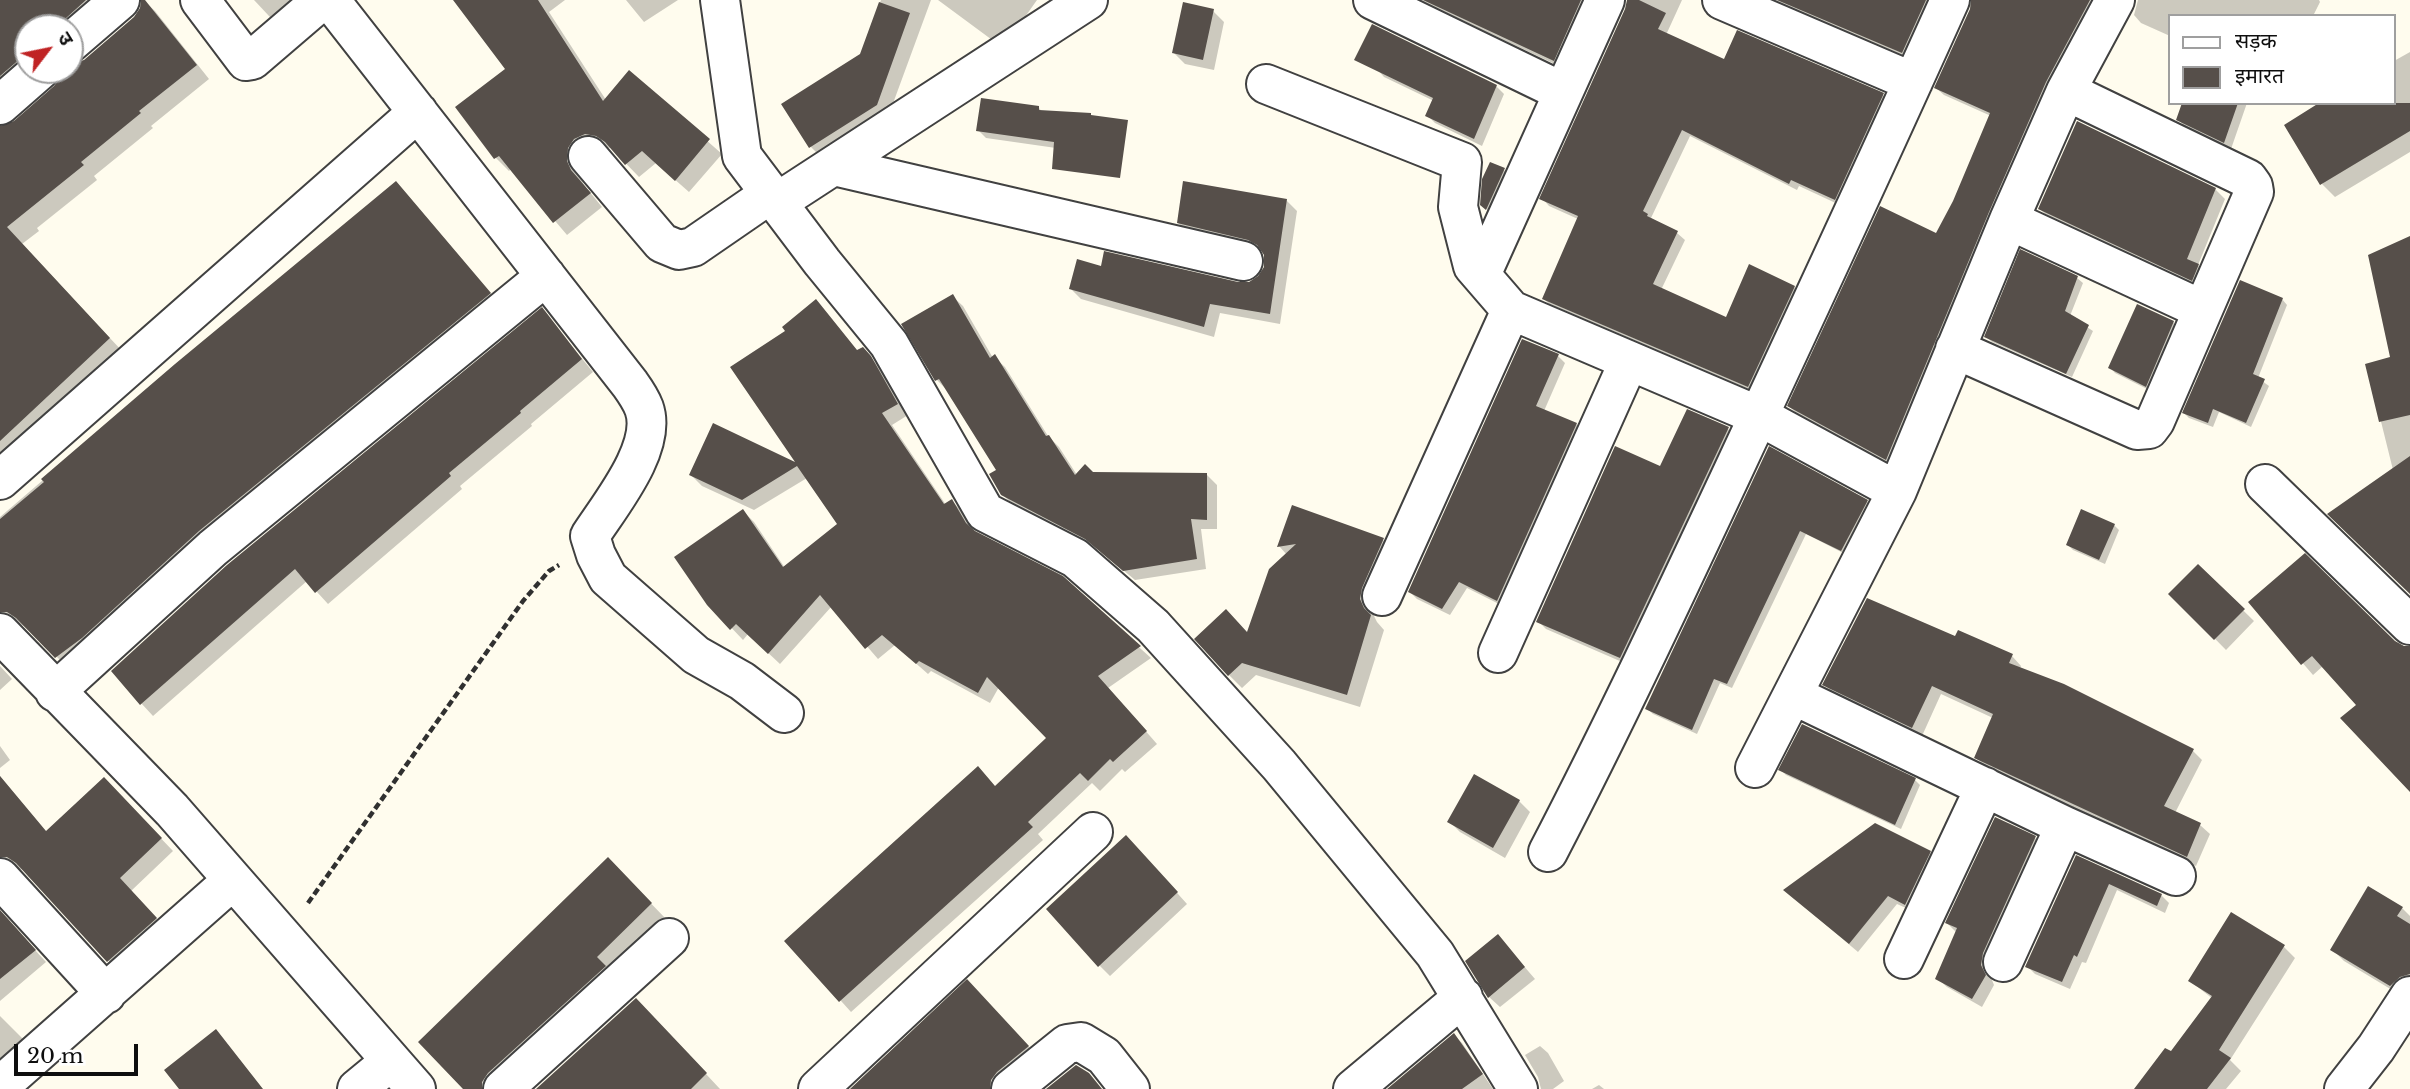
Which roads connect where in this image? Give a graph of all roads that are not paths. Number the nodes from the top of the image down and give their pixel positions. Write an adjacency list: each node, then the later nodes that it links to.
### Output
1 (120, 0): 12 (street)
2 (200, 0): 3 (street)
3 (323, 0)
4 (330, 0): 19 (street)
5 (720, 0): 22 (street)
6 (1088, 0): 21 (street)
7 (1373, 0): 17 (street)
8 (1605, 0): 17 (street)
9 (1722, 0): 13 (street)
10 (1950, 0): 13 (street)
11 (2115, 0): 16 (street)
12 (84, 31)
13 (1913, 82): 31 (street)
14 (24, 84): 18 (street)
15 (1266, 84): 26 (street)
16 (2066, 91): 23 (street); 28 (street)
17 (1563, 92): 26 (street)
18 (0, 104)
19 (418, 112): 25 (street); 32 (street)
20 (588, 156): 22 (street)
21 (834, 166): 22 (street); 24 (street)
22 (773, 199): 55 (street)
23 (2009, 220): 28 (street); 29 (street)
24 (1243, 261)
25 (546, 275): 39 (street); 41 (street)
26 (1481, 275): 27 (street)
27 (1511, 310): 30 (street); 35 (street)
28 (2203, 310): 29 (street)
29 (1955, 349): 34 (street)
30 (1629, 361): 31 (street); 38 (street)
31 (1759, 415): 34 (street); 46 (street)
32 (0, 480)
33 (2265, 484): 36 (street)
34 (1897, 491): 40 (street)
35 (1381, 596)
36 (2410, 625)
37 (0, 633): 39 (street)
38 (1498, 653)
39 (55, 692): 49 (street)
40 (1793, 695): 42 (street); 43 (street)
41 (784, 713)
42 (1755, 768)
43 (1985, 787): 44 (street); 51 (street)
44 (2065, 826): 47 (street); 52 (street)
45 (1093, 832): 61 (street)
46 (1548, 852)
47 (2176, 876)
48 (0, 878): 53 (street)
49 (233, 880): 53 (street); 56 (street)
50 (668, 939): 60 (street)
51 (1904, 959)
52 (2003, 962)
53 (106, 994): 57 (street)
54 (2410, 996): 66 (street)
55 (1463, 997): 64 (street); 65 (street)
56 (391, 1061): 58 (street); 59 (street)
57 (0, 1086)
58 (357, 1089)
59 (416, 1089)
60 (503, 1089)
61 (818, 1089)
62 (1011, 1089): 63 (street)
63 (1130, 1089)
64 (1353, 1089)
65 (1518, 1089)
66 (2344, 1089)

